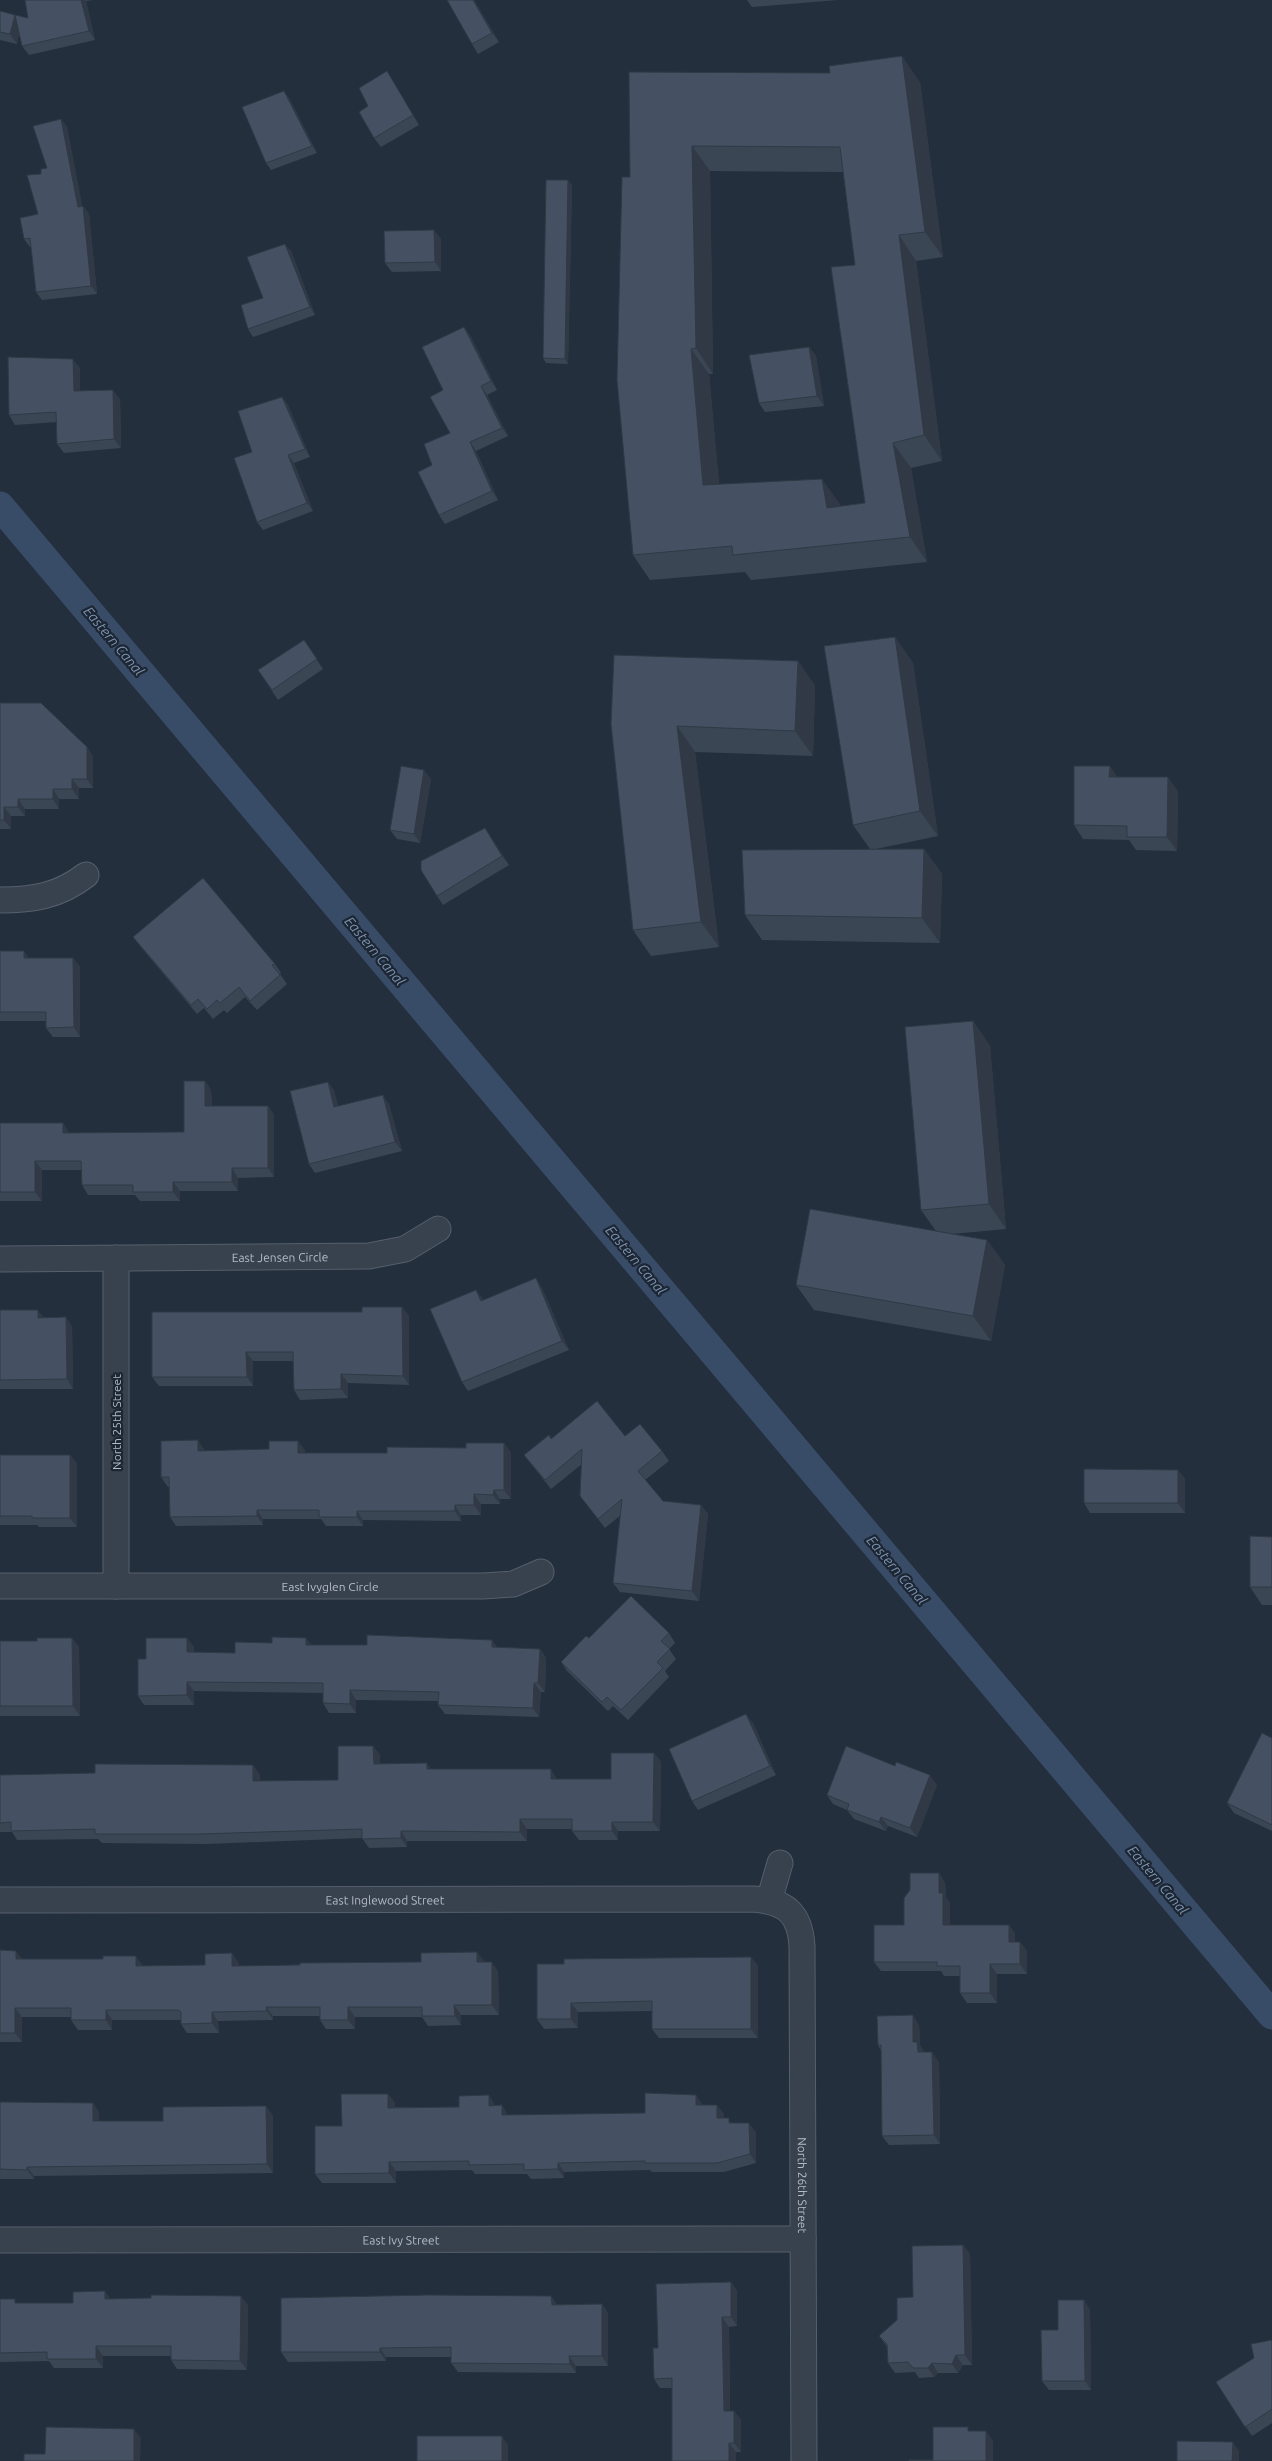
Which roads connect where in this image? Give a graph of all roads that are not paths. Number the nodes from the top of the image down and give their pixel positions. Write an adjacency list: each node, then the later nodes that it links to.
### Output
1 (86, 876): 2 (street)
2 (0, 900)
3 (438, 1229): 4 (street, East Jensen Circle)
4 (116, 1258): 5 (street, East Jensen Circle); 8 (street, North 25th Street)
5 (0, 1259)
6 (540, 1572): 8 (street, East Ivyglen Circle)
7 (0, 1586): 8 (street, East Ivyglen Circle)
8 (116, 1586)
9 (780, 1863): 11 (street)
10 (0, 1900): 11 (street, East Inglewood Street)
11 (780, 1906): 12 (street, North 26th Street)
12 (803, 2239): 13 (street, East Ivy Street); 14 (street, North 26th Street)
13 (0, 2240)
14 (804, 2461)

